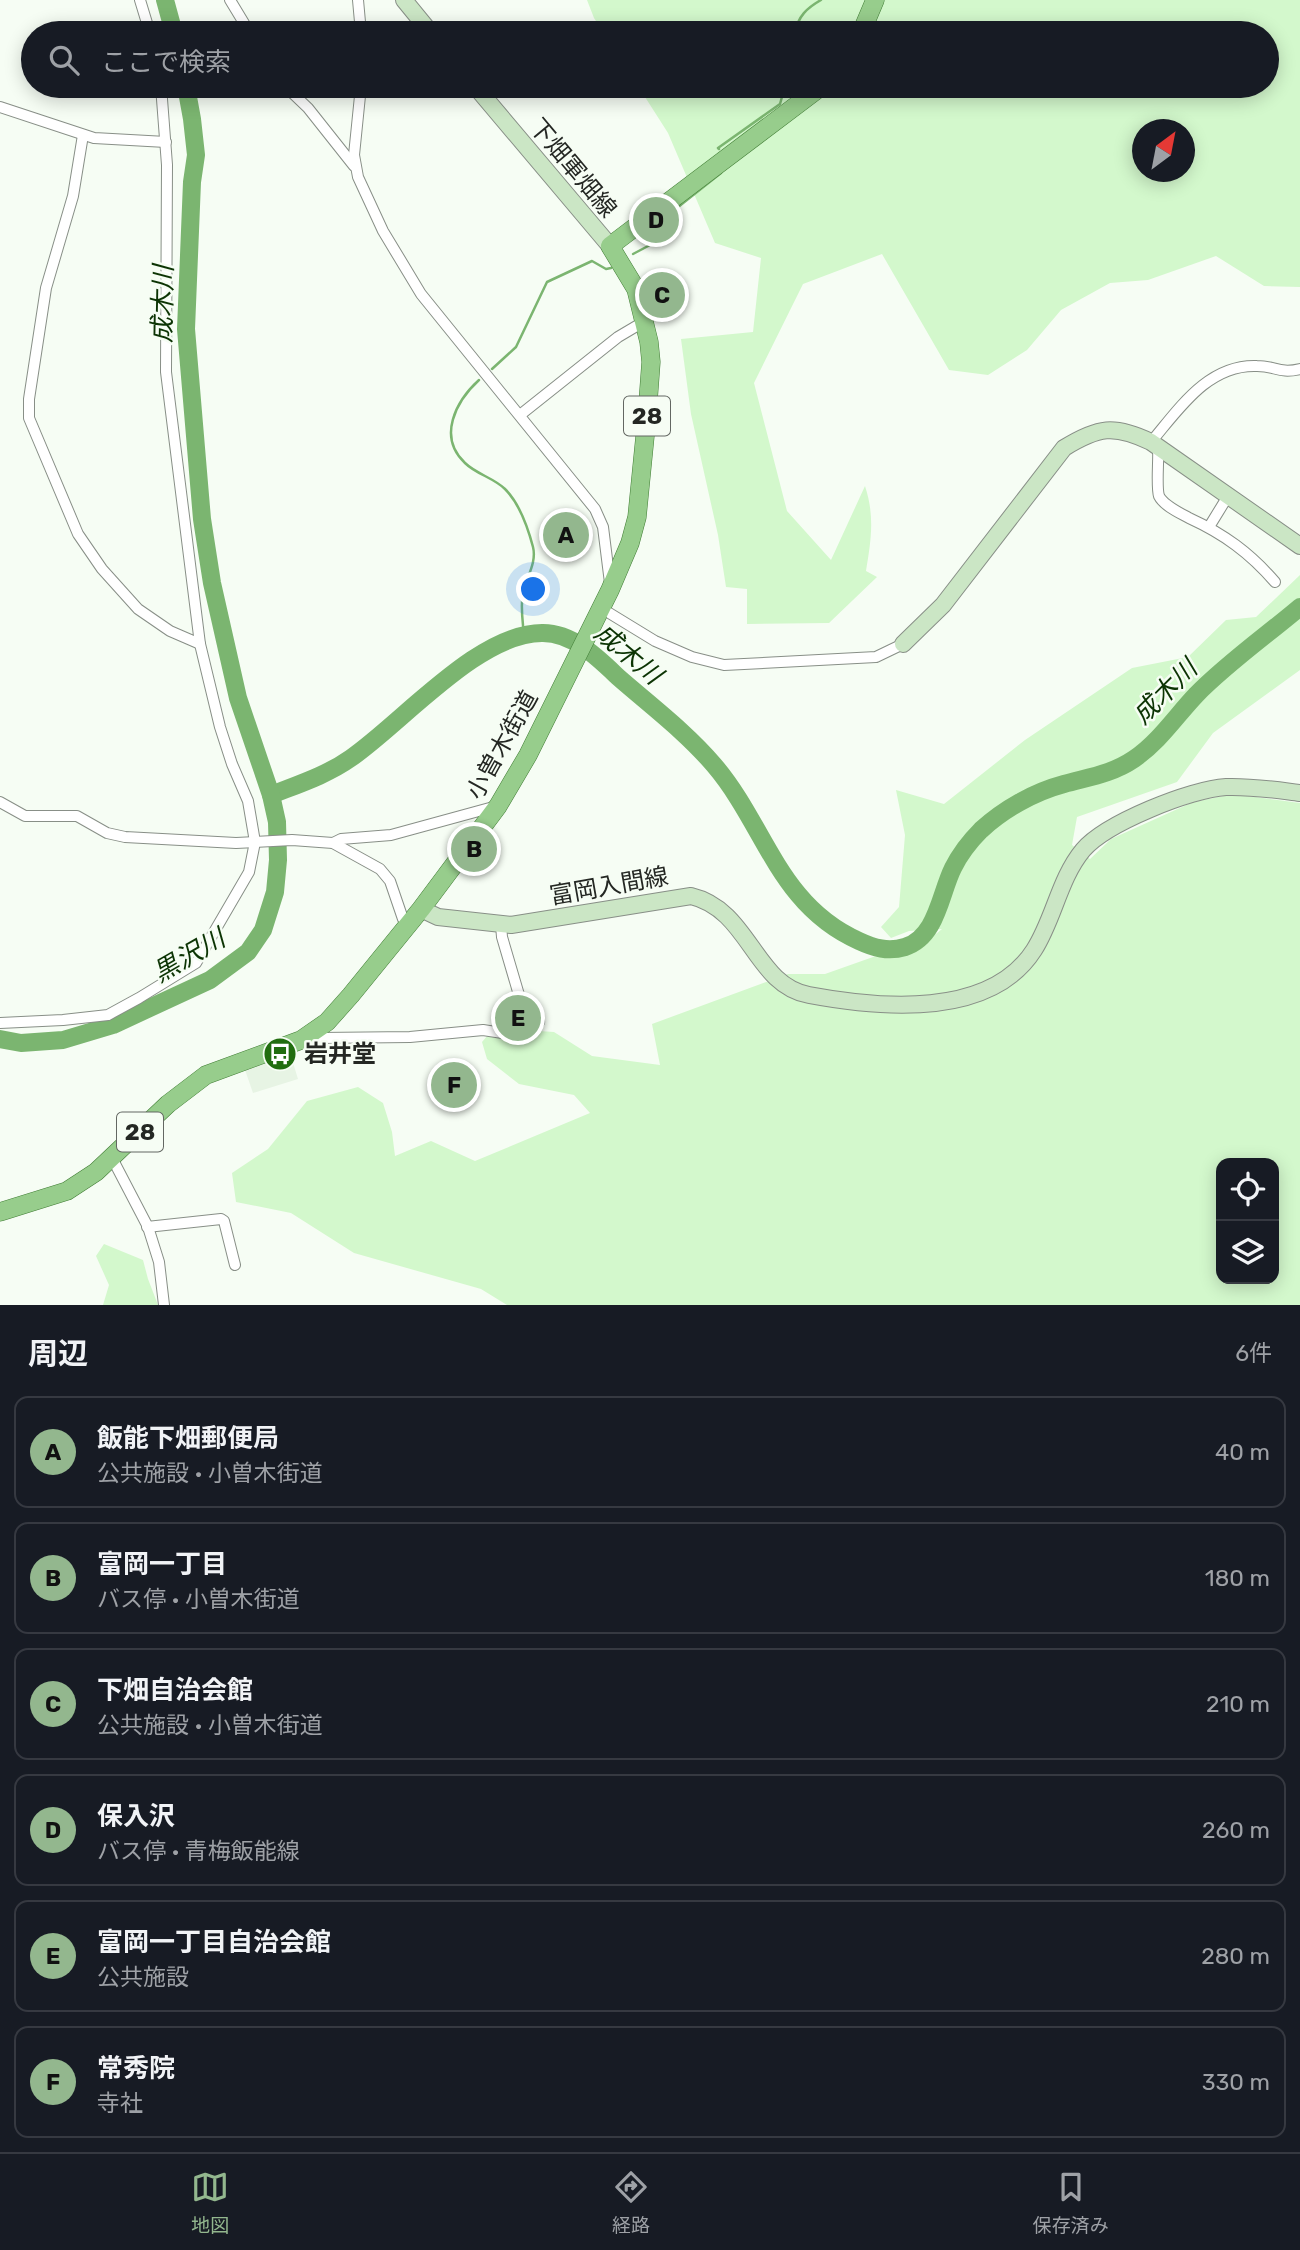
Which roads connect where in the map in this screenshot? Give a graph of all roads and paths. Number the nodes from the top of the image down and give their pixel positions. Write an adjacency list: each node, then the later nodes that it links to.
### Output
1 (140, 0): 6 (street)
2 (230, 0): 7 (street)
3 (358, 0): 8 (street)
4 (404, 0): 9 (main road)
5 (875, 0): 10 (main road)
6 (146, 21)
7 (243, 21)
8 (360, 21)
9 (421, 21)
10 (866, 21)
11 (162, 98): 18 (street)
12 (298, 98): 19 (street)
13 (360, 98): 19 (street)
14 (485, 98): 20 (main road, 下畑軍畑線)
15 (806, 98): 20 (main road)
16 (0, 107): 17 (street)
17 (83, 135): 18 (street); 31 (street)
18 (166, 142): 31 (street)
19 (356, 168): 23 (street)
20 (610, 246): 21 (main road, 小曽木街道 / 28)
21 (645, 321): 23 (street); 29 (main road, 小曽木街道 / 28)
22 (1300, 369): 24 (street)
23 (520, 415): 29 (street)
24 (1154, 445): 25 (main road); 26 (street); 32 (main road)
25 (1228, 496): 26 (street); 27 (main road)
26 (1209, 527): 28 (street)
27 (1300, 546)
28 (1275, 582)
29 (610, 590): 30 (main road, 小曽木街道 / 28)
30 (599, 612): 32 (street); 35 (main road, 小曽木街道 / 28)
31 (200, 644): 36 (street)
32 (903, 644)
33 (1300, 793): 40 (main road, 富岡入間線)
34 (0, 802): 36 (street)
35 (498, 806): 37 (street); 38 (main road, 小曽木街道 / 28)
36 (255, 842): 37 (street); 41 (street)
37 (333, 843): 39 (street)
38 (421, 909): 39 (main road, 小曽木街道 / 28); 40 (main road, 富岡入間線)
39 (408, 924): 42 (main road, 小曽木街道 / 28)
40 (501, 925): 42 (street)
41 (0, 1023)
42 (313, 1033): 43 (main road, 小曽木街道 / 28)
43 (112, 1158): 44 (main road, 小曽木街道 / 28); 45 (street)
44 (0, 1212)
45 (147, 1227): 46 (street); 47 (street)
46 (235, 1265)
47 (164, 1305)

